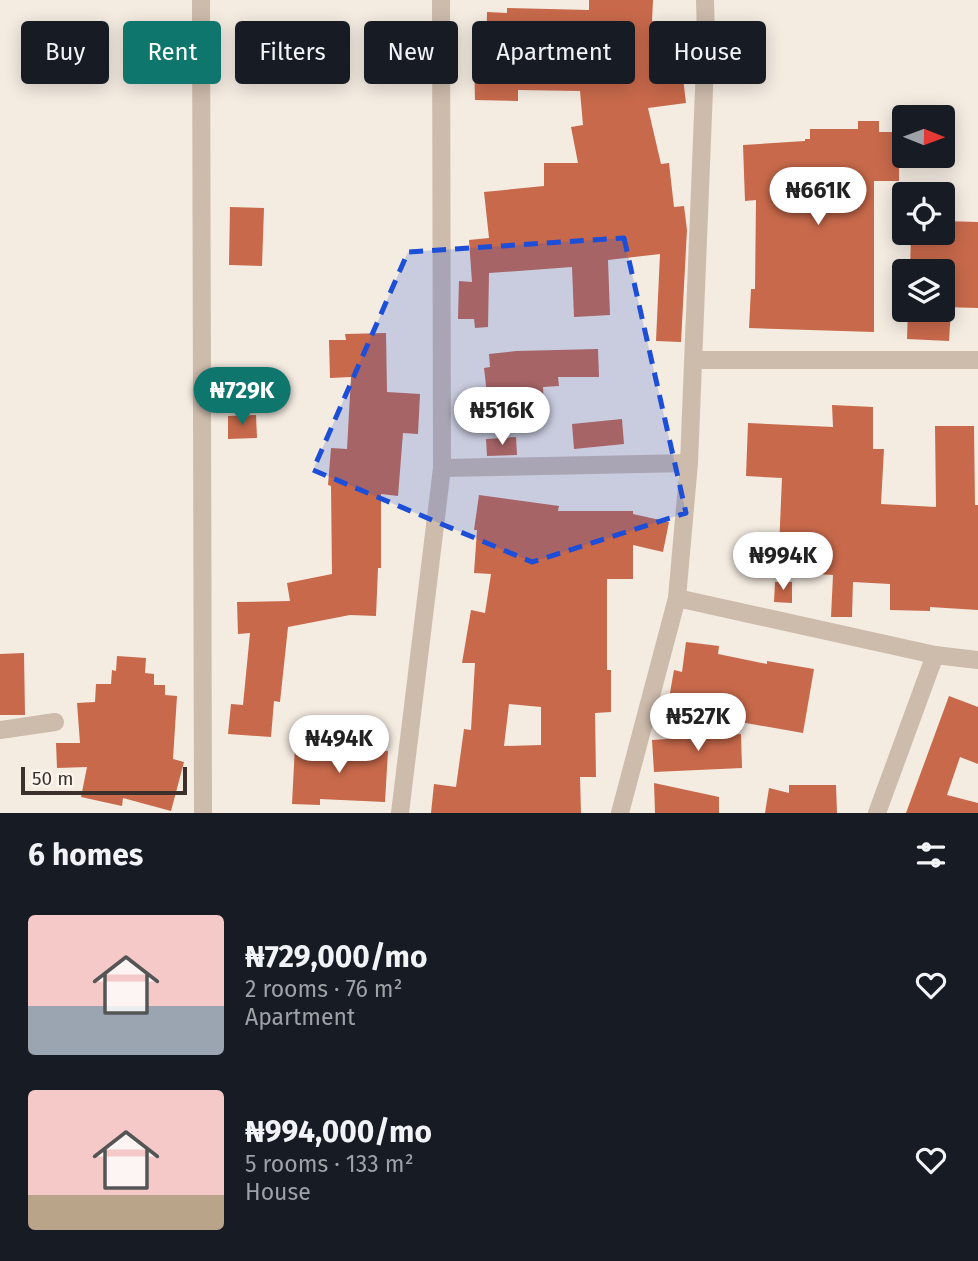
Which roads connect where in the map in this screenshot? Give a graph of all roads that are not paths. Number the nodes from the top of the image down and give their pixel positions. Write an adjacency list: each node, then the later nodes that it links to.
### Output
1 (201, 0): 13 (street)
2 (441, 0): 7 (street)
3 (705, 0): 4 (street)
4 (695, 360): 5 (street); 6 (street)
5 (978, 360)
6 (690, 463): 7 (street); 8 (street)
7 (442, 468): 14 (street)
8 (677, 598): 9 (street); 15 (street)
9 (935, 655): 10 (street); 16 (street)
10 (978, 660)
11 (55, 722): 12 (street)
12 (0, 730)
13 (203, 813)
14 (400, 813)
15 (620, 813)
16 (877, 813)

